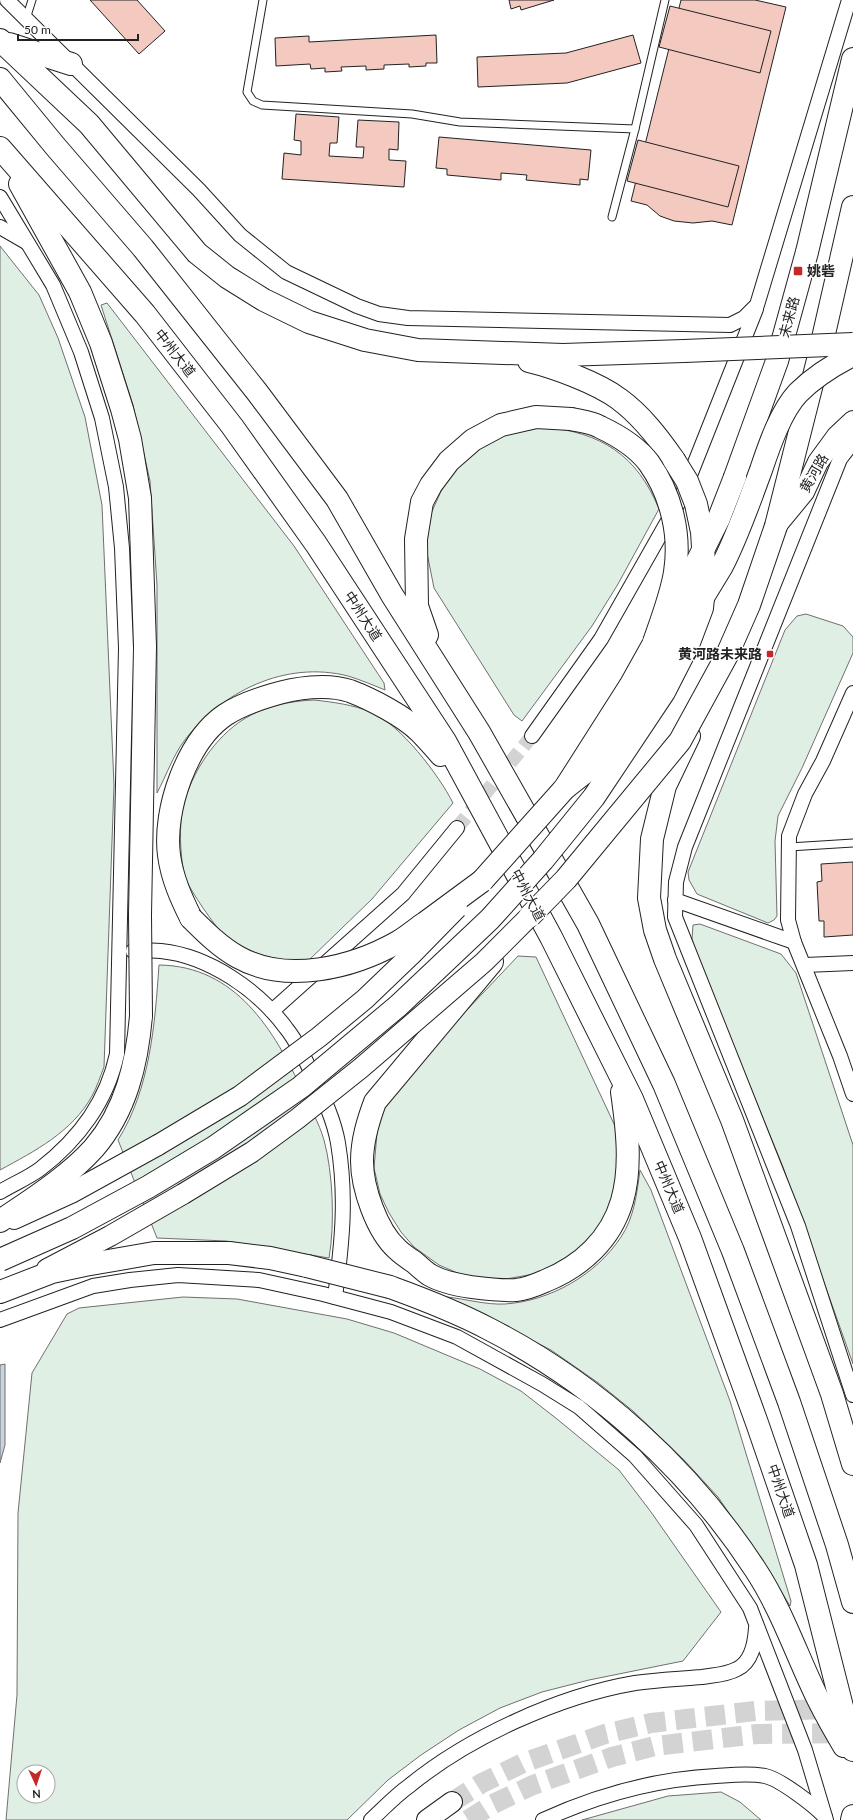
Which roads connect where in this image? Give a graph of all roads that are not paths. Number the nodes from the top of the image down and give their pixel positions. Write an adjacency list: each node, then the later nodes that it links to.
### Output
1 (7, 0): 6 (street)
2 (32, 0): 6 (lane)
3 (263, 0): 11 (lane)
4 (665, 0): 11 (lane)
5 (849, 0): 18 (street)
6 (26, 19): 9 (street)
7 (2, 41): 9 (main road); 20 (main road)
8 (853, 59): 25 (main road, 未来路, bridge)
9 (71, 64): 18 (street)
10 (0, 79): 27 (main road)
11 (635, 129): 15 (lane)
12 (1, 148): 30 (main road, 中州大道); 46 (main road, bridge)
13 (0, 197): 17 (street)
14 (853, 206): 24 (main road)
15 (612, 217)
16 (0, 227): 17 (street)
17 (26, 242): 39 (street)
18 (757, 305): 29 (street)
19 (853, 344): 20 (main road, bridge)
20 (495, 354): 48 (main road, bridge)
21 (853, 355): 31 (main road, bridge)
22 (853, 421): 24 (main road, 黄河路)
23 (853, 442): 36 (street)
24 (776, 526): 26 (main road, bridge)
25 (654, 642): 27 (main road, bridge); 31 (main road, bridge)
26 (727, 655): 37 (main road, bridge); 53 (main road, bridge)
27 (439, 669): 54 (main road)
28 (853, 693): 34 (street)
29 (532, 736)
30 (469, 786): 35 (main road, bridge); 43 (main road, 中州大道)
31 (565, 788): 35 (main road, bridge)
32 (457, 828): 42 (street)
33 (853, 844): 34 (lane)
34 (789, 847): 38 (street)
35 (482, 881): 47 (main road, bridge)
36 (675, 900): 38 (street); 52 (street)
37 (530, 916): 43 (main road, bridge); 49 (main road, bridge)
38 (794, 942): 41 (street)
39 (120, 952): 42 (street); 45 (street)
40 (853, 963): 41 (street)
41 (805, 965): 44 (street)
42 (272, 1011): 50 (street)
43 (618, 1071): 56 (main road, 中州大道)
44 (853, 1094)
45 (0, 1192)
46 (0, 1221)
47 (0, 1225)
48 (0, 1260)
49 (0, 1291): 57 (main road, bridge)
50 (335, 1297): 51 (street); 55 (street)
51 (0, 1320)
52 (853, 1395)
53 (853, 1464)
54 (853, 1602)
55 (756, 1625): 60 (street); 61 (street)
56 (853, 1750)
57 (853, 1763)
58 (452, 1802): 62 (main road)
59 (853, 1816): 64 (main road)
60 (825, 1819): 63 (street)
61 (370, 1820)
62 (427, 1820)
63 (543, 1820)
64 (852, 1820)

